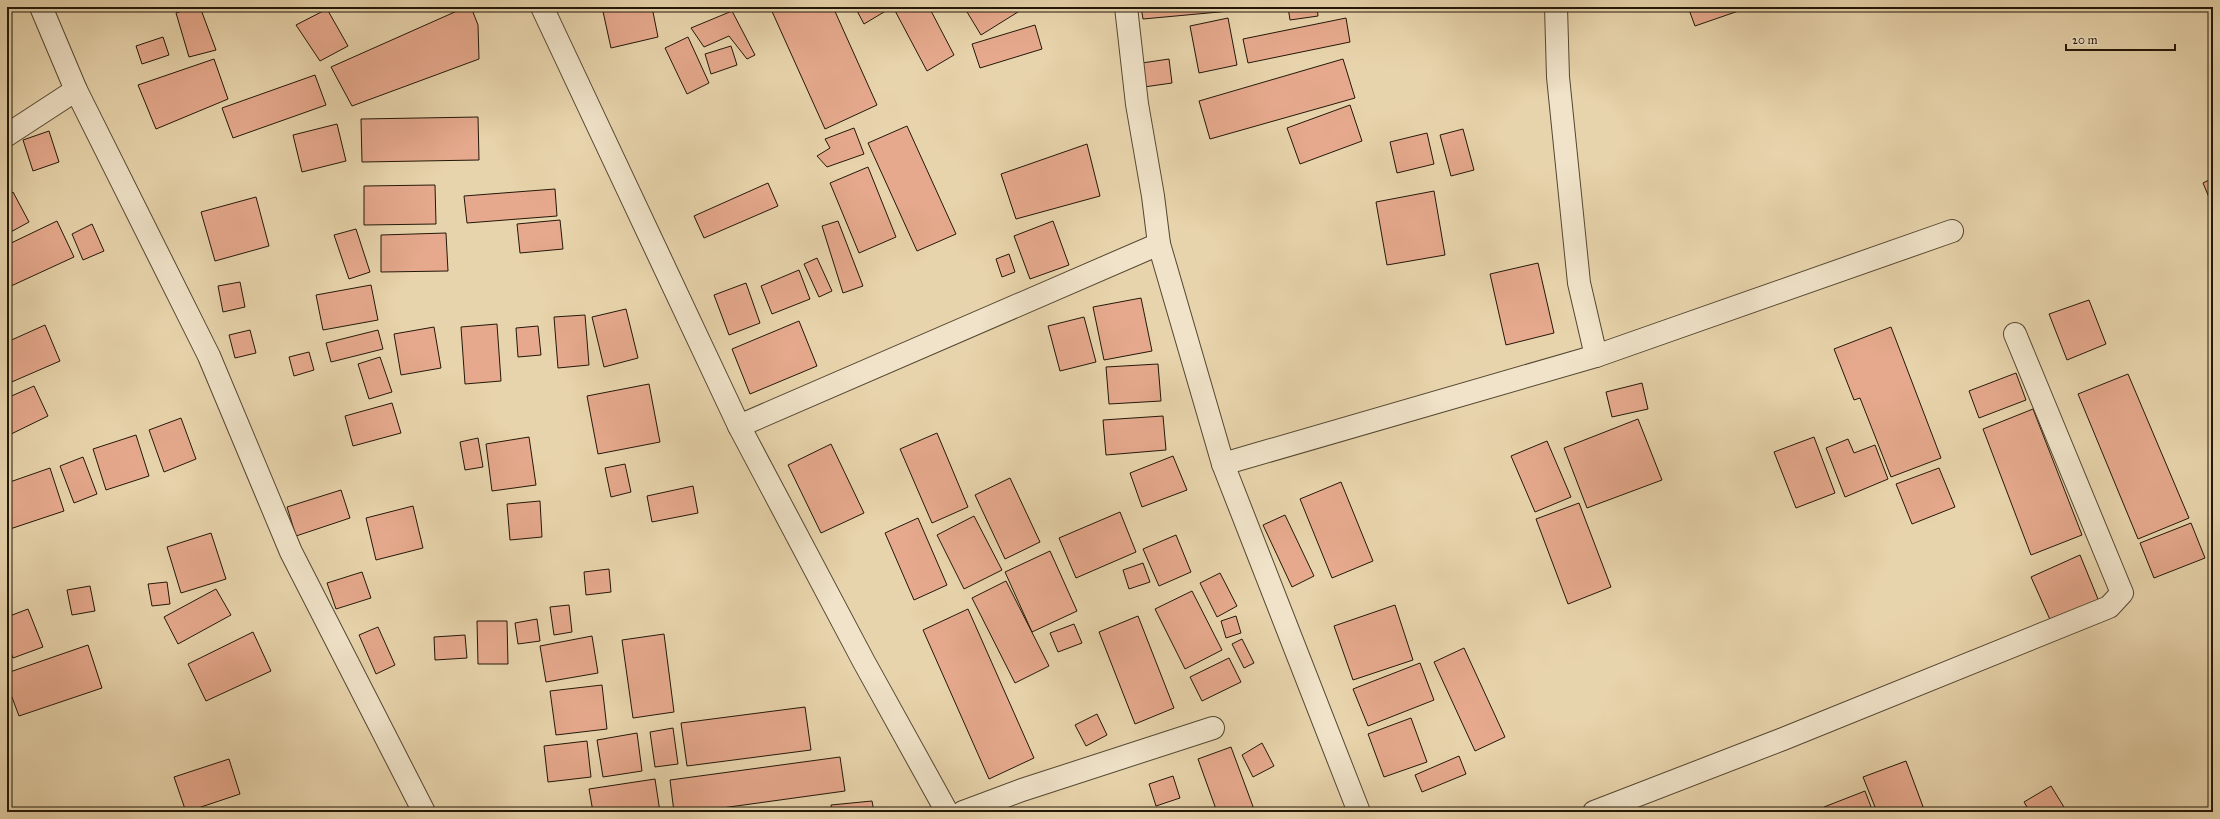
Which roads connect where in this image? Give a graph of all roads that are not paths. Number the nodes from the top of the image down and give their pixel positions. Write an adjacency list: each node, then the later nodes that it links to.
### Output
1 (41, 7): 5 (street)
2 (542, 7): 11 (street)
3 (1126, 7): 8 (street)
4 (1556, 7): 10 (street)
5 (76, 90): 6 (street); 14 (street)
6 (7, 135)
7 (1952, 231): 10 (street)
8 (1159, 244): 11 (street); 12 (street)
9 (2015, 334): 18 (street)
10 (1596, 356): 12 (street)
11 (739, 426): 15 (street)
12 (1223, 464): 17 (street)
13 (1213, 728): 16 (street)
14 (424, 812)
15 (947, 812)
16 (963, 812)
17 (1359, 812)
18 (1594, 812)

